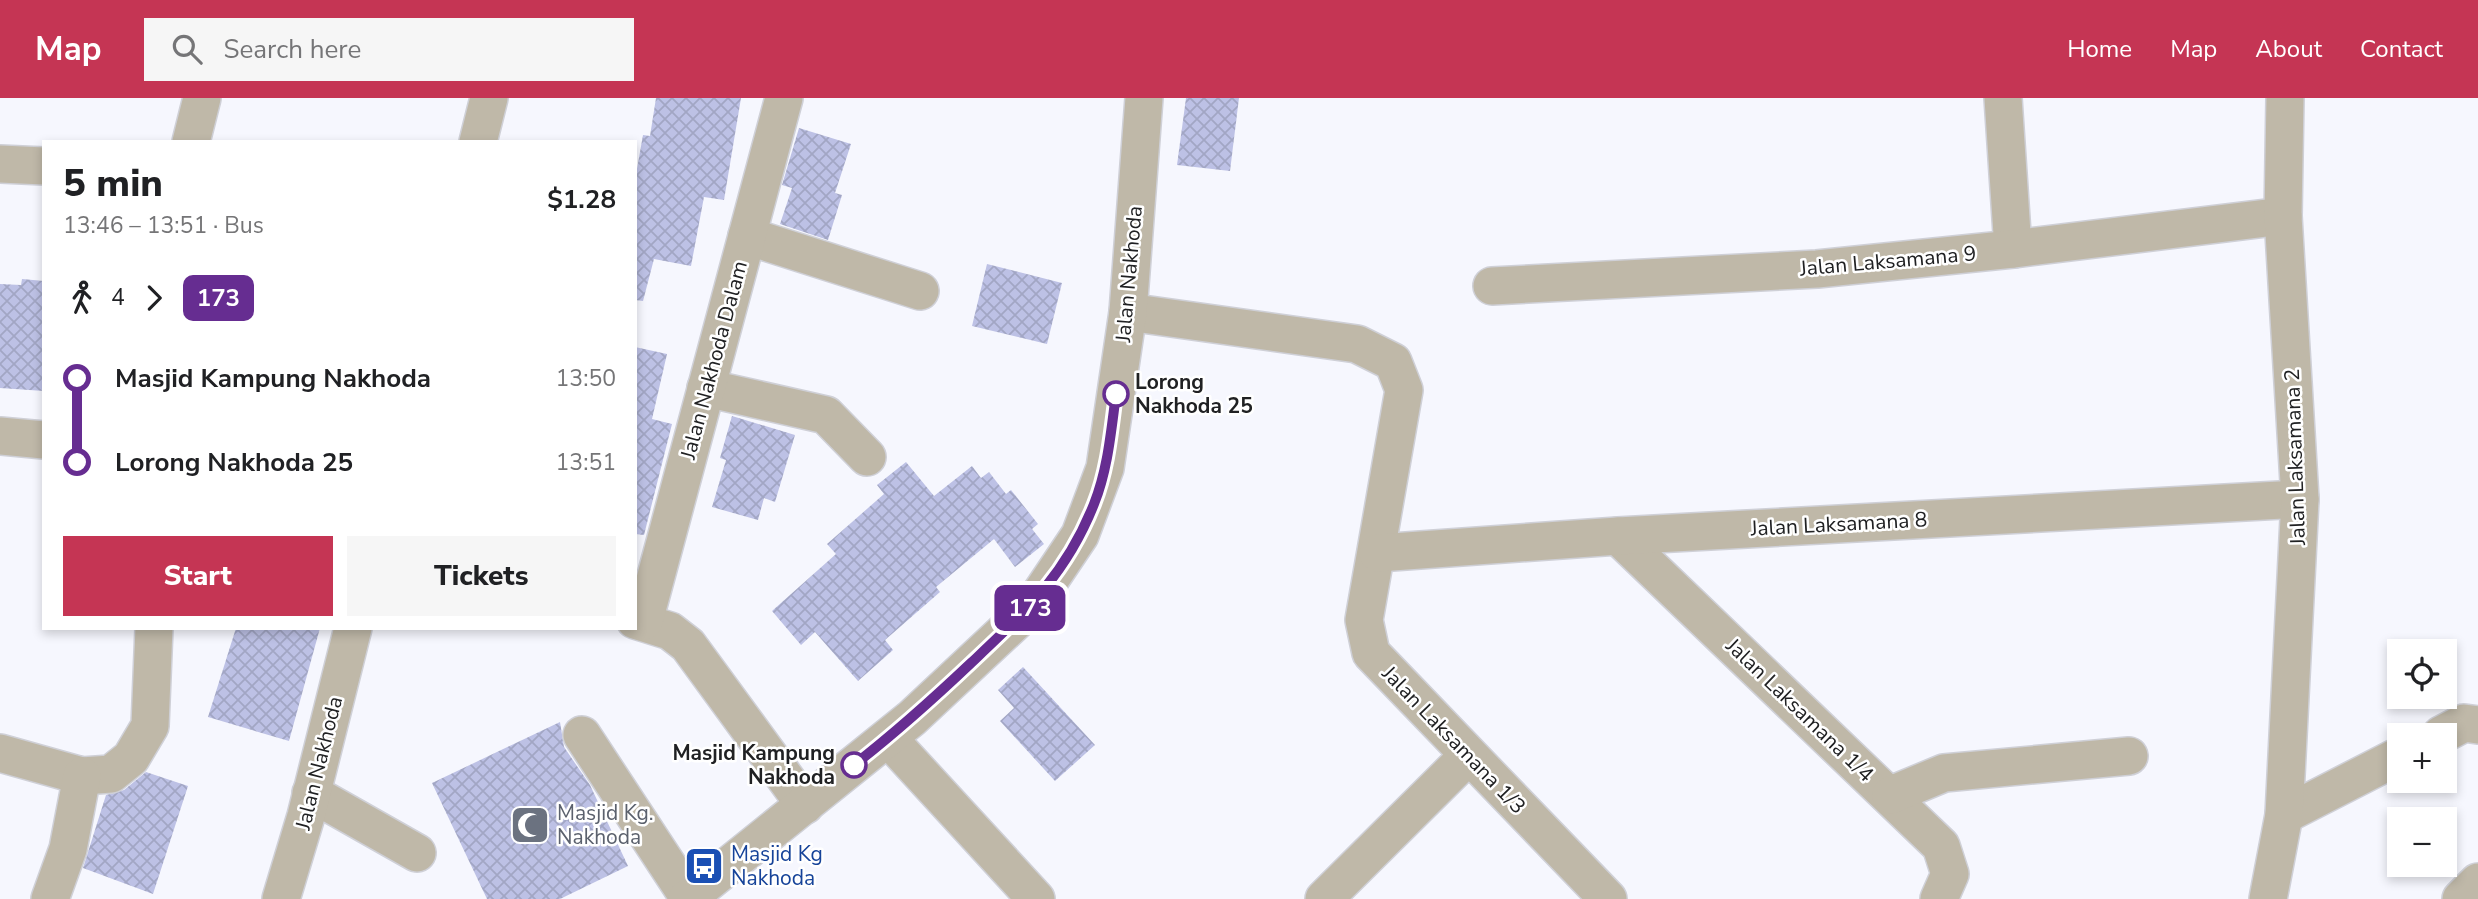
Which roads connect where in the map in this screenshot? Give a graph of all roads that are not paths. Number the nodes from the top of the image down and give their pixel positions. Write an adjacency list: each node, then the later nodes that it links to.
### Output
1 (202, 98): 7 (street)
2 (489, 98): 8 (street)
3 (783, 98): 12 (street, Jalan Nakhoda Dalam)
4 (1144, 98): 16 (street, Jalan Nakhoda)
5 (2003, 98): 13 (street)
6 (2286, 98): 11 (street, Jalan Laksamana 2)
7 (192, 140)
8 (478, 140)
9 (0, 164): 10 (street)
10 (42, 166)
11 (2283, 216): 13 (street, Jalan Laksamana 9); 21 (street, Jalan Laksamana 2)
12 (747, 236): 15 (street); 17 (street, Jalan Nakhoda Dalam)
13 (2013, 249): 14 (street, Jalan Laksamana 9)
14 (1492, 286)
15 (920, 291)
16 (1128, 312): 23 (street); 30 (street, Jalan Nakhoda)
17 (706, 388): 20 (street); 24 (street, Jalan Nakhoda Dalam)
18 (0, 436): 19 (street)
19 (42, 440)
20 (867, 457)
21 (2300, 499): 22 (street, Jalan Laksamana 8); 39 (street, Jalan Laksamana 2)
22 (1618, 536): 23 (street, Jalan Laksamana 8); 37 (street, Jalan Laksamana 1/4)
23 (1378, 553): 32 (street, Jalan Laksamana 1/3)
24 (640, 621): 38 (street)
25 (154, 630): 35 (street)
26 (352, 630): 36 (street, Jalan Nakhoda)
27 (2478, 725): 28 (street)
28 (2457, 727)
29 (582, 735): 43 (street)
30 (888, 738): 38 (street, Jalan Nakhoda); 45 (street)
31 (0, 753): 35 (street)
32 (1468, 755): 46 (street); 47 (street, Jalan Laksamana 1/3)
33 (2129, 756): 37 (street)
34 (2387, 762): 39 (street)
35 (82, 776): 44 (street)
36 (311, 793): 40 (street); 42 (street, Jalan Nakhoda)
37 (1891, 795): 48 (street, Jalan Laksamana 1/4)
38 (805, 804): 43 (street, Jalan Nakhoda)
39 (2284, 815): 49 (street, Jalan Laksamana 2)
40 (418, 853)
41 (2478, 882): 50 (street)
42 (284, 898)
43 (688, 898)
44 (50, 899)
45 (1036, 899)
46 (1324, 899)
47 (1608, 899)
48 (1939, 899)
49 (2268, 899)
50 (2461, 899)

